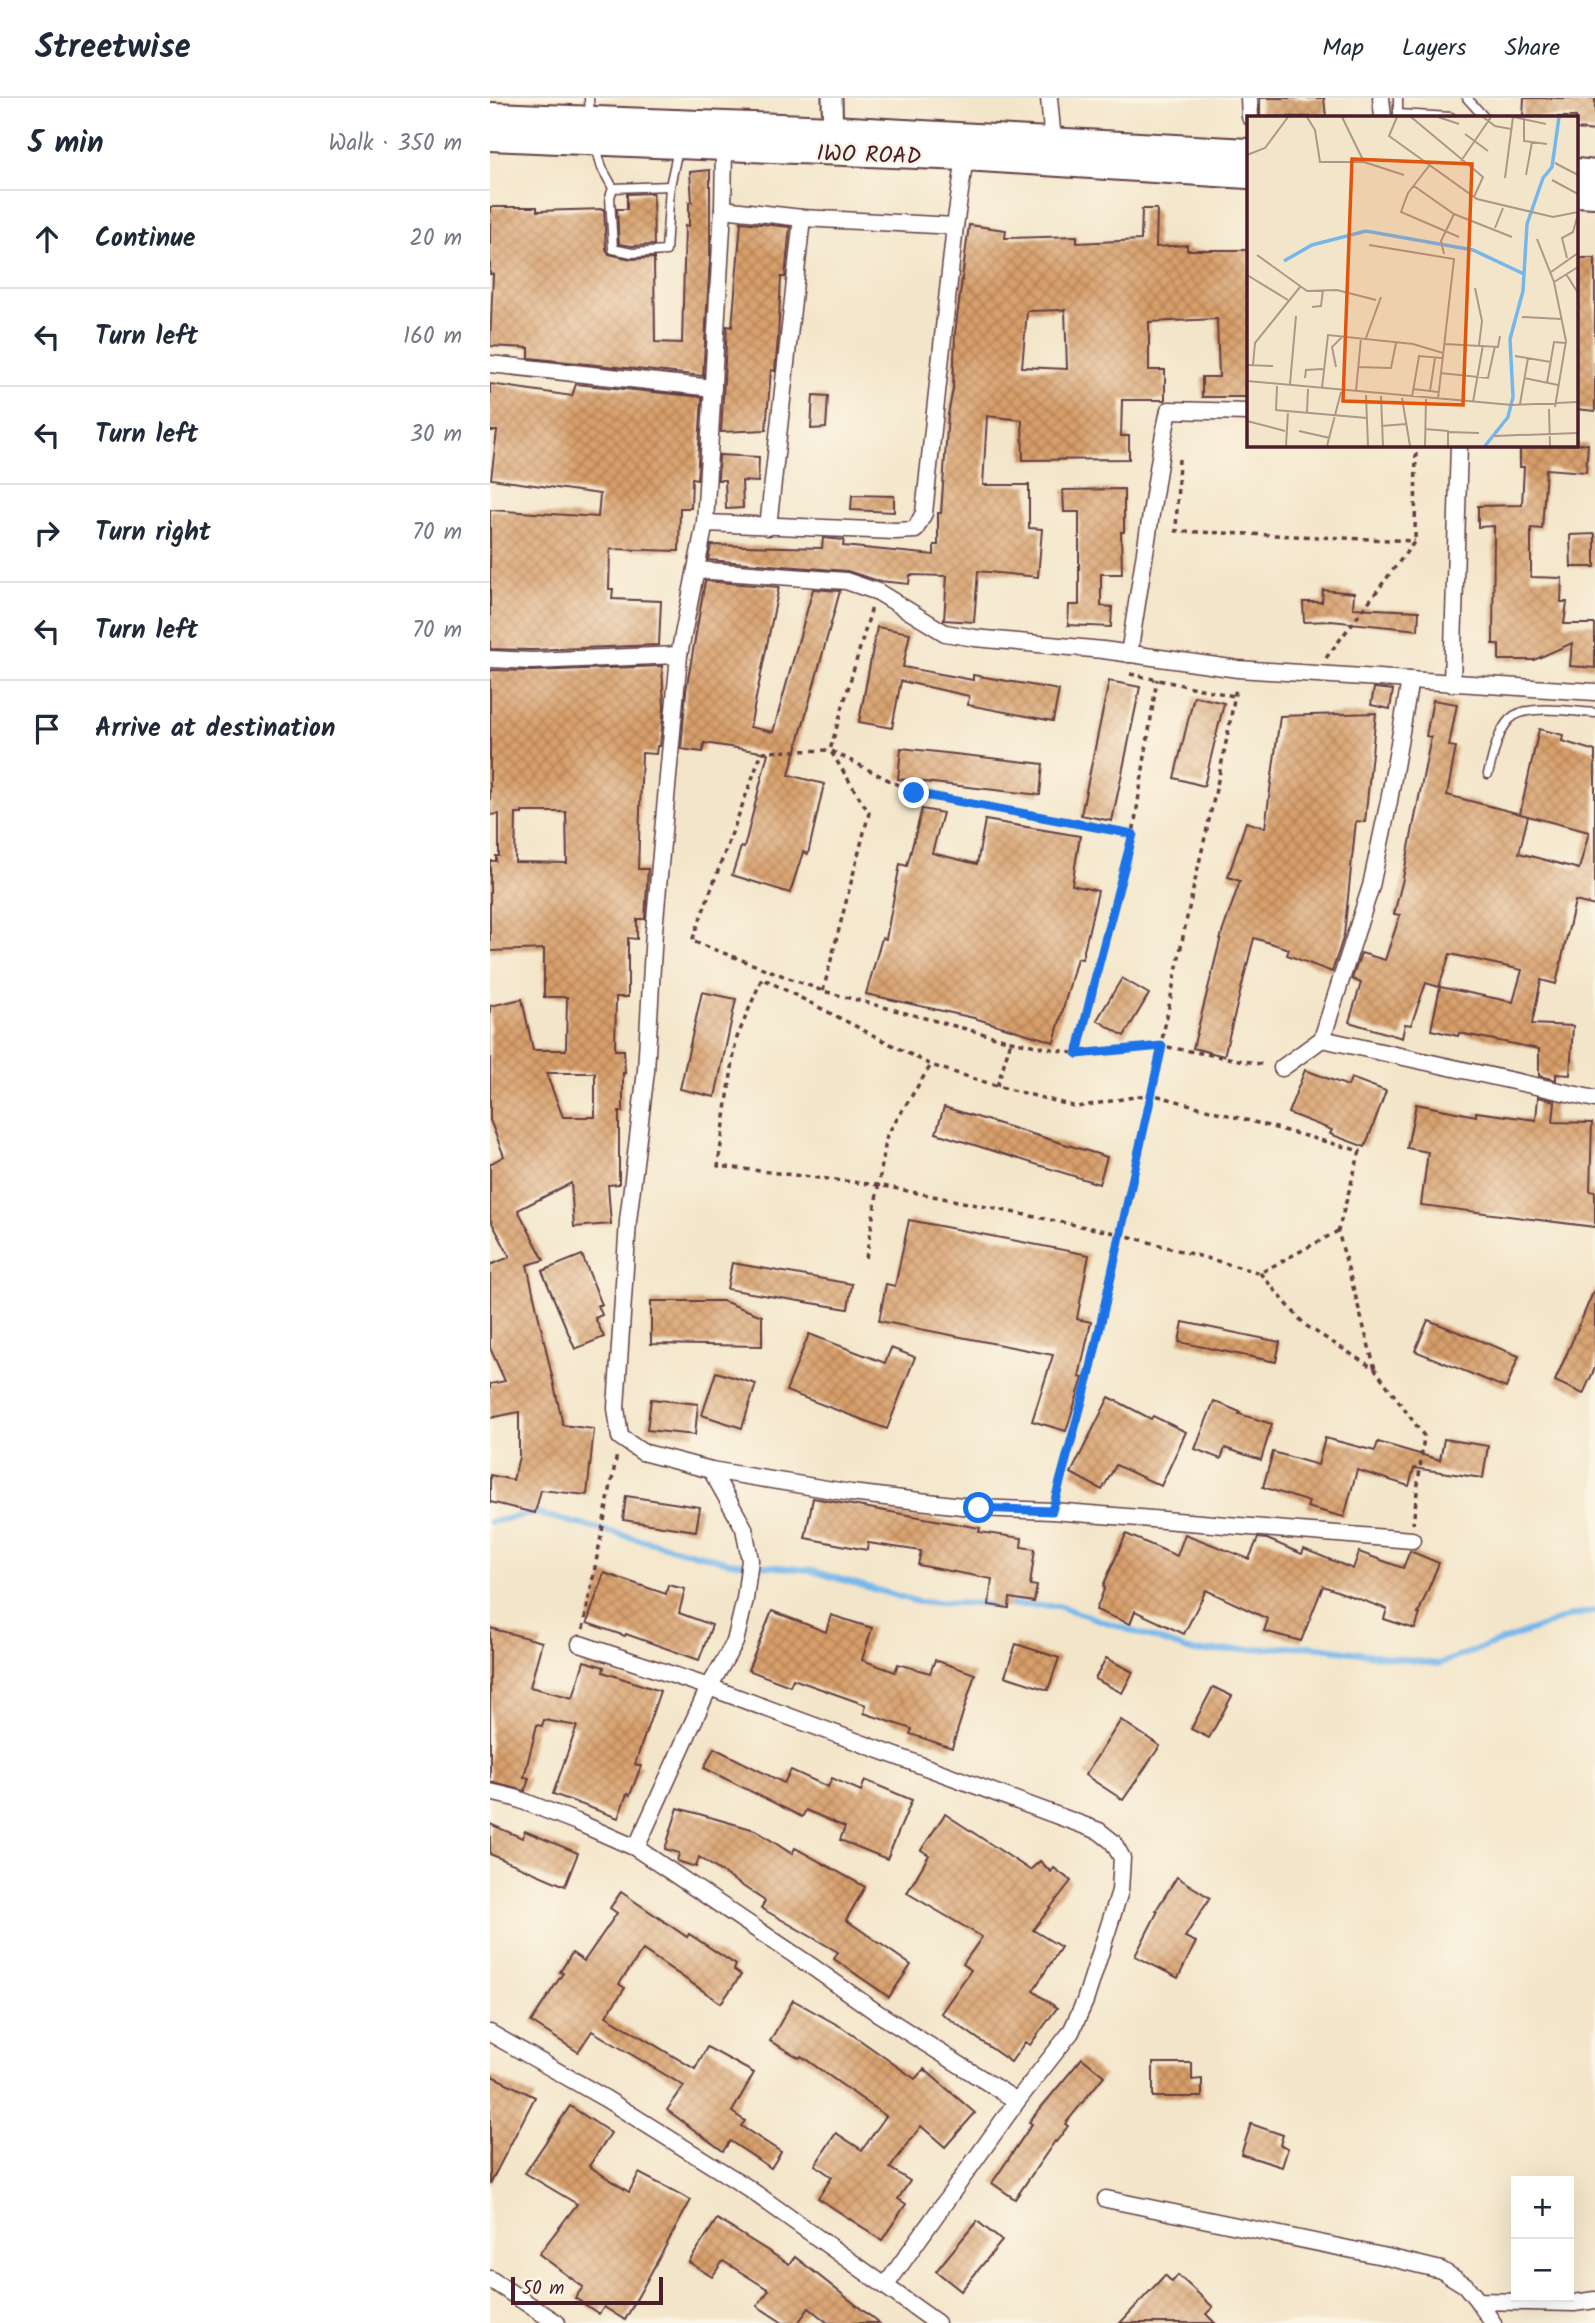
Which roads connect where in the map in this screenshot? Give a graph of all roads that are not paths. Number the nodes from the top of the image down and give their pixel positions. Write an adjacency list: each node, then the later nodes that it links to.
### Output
1 (832, 98): 13 (street)
2 (1049, 98): 14 (street)
3 (1250, 98): 8 (street)
4 (1381, 98): 9 (street)
5 (1398, 98): 9 (lane)
6 (1467, 98): 10 (lane)
7 (490, 116): 11 (highway, IWO ROAD)
8 (1250, 116)
9 (1393, 116)
10 (1483, 116)
11 (592, 120): 12 (highway, IWO ROAD); 13 (highway, IWO ROAD); 15 (highway, IWO ROAD); 21 (lane)
12 (490, 137)
13 (833, 141): 14 (highway, IWO ROAD); 16 (highway, IWO ROAD); 18 (highway, IWO ROAD)
14 (1053, 141): 17 (highway, IWO ROAD)
15 (678, 146): 16 (highway, IWO ROAD); 20 (lane)
16 (724, 149): 22 (street)
17 (1247, 152)
18 (965, 158): 19 (highway, IWO ROAD); 24 (street)
19 (1247, 175)
20 (670, 186): 21 (lane); 21 (lane)
21 (613, 188)
22 (723, 209): 23 (street); 26 (street)
23 (802, 218): 24 (street); 30 (street)
24 (956, 226): 30 (street)
25 (490, 364): 26 (street)
26 (713, 388): 29 (street)
27 (1247, 412): 32 (street)
28 (1459, 446): 36 (street)
29 (705, 523): 30 (street); 31 (street)
30 (768, 527)
31 (696, 570): 32 (street); 33 (street)
32 (1129, 654): 35 (street)
33 (679, 655): 34 (street); 43 (street)
34 (490, 659)
35 (1410, 680): 36 (street); 40 (street)
36 (1452, 684): 37 (street)
37 (1595, 692)
38 (1595, 713): 39 (lane)
39 (1488, 774)
40 (1322, 1039): 41 (street); 42 (street)
41 (1282, 1068)
42 (1595, 1099)
43 (711, 1470): 44 (street); 46 (street)
44 (1412, 1540)
45 (580, 1644): 46 (street)
46 (709, 1687): 48 (street); 50 (street)
47 (490, 1792): 48 (street)
48 (636, 1849): 50 (street)
49 (490, 2033): 53 (street)
50 (1017, 2101): 53 (street)
51 (1106, 2199): 55 (street)
52 (490, 2279): 56 (street)
53 (886, 2285): 57 (street)
54 (1595, 2300): 55 (street)
55 (1478, 2301): 58 (street)
56 (557, 2323)
57 (937, 2323)
58 (1493, 2323)

